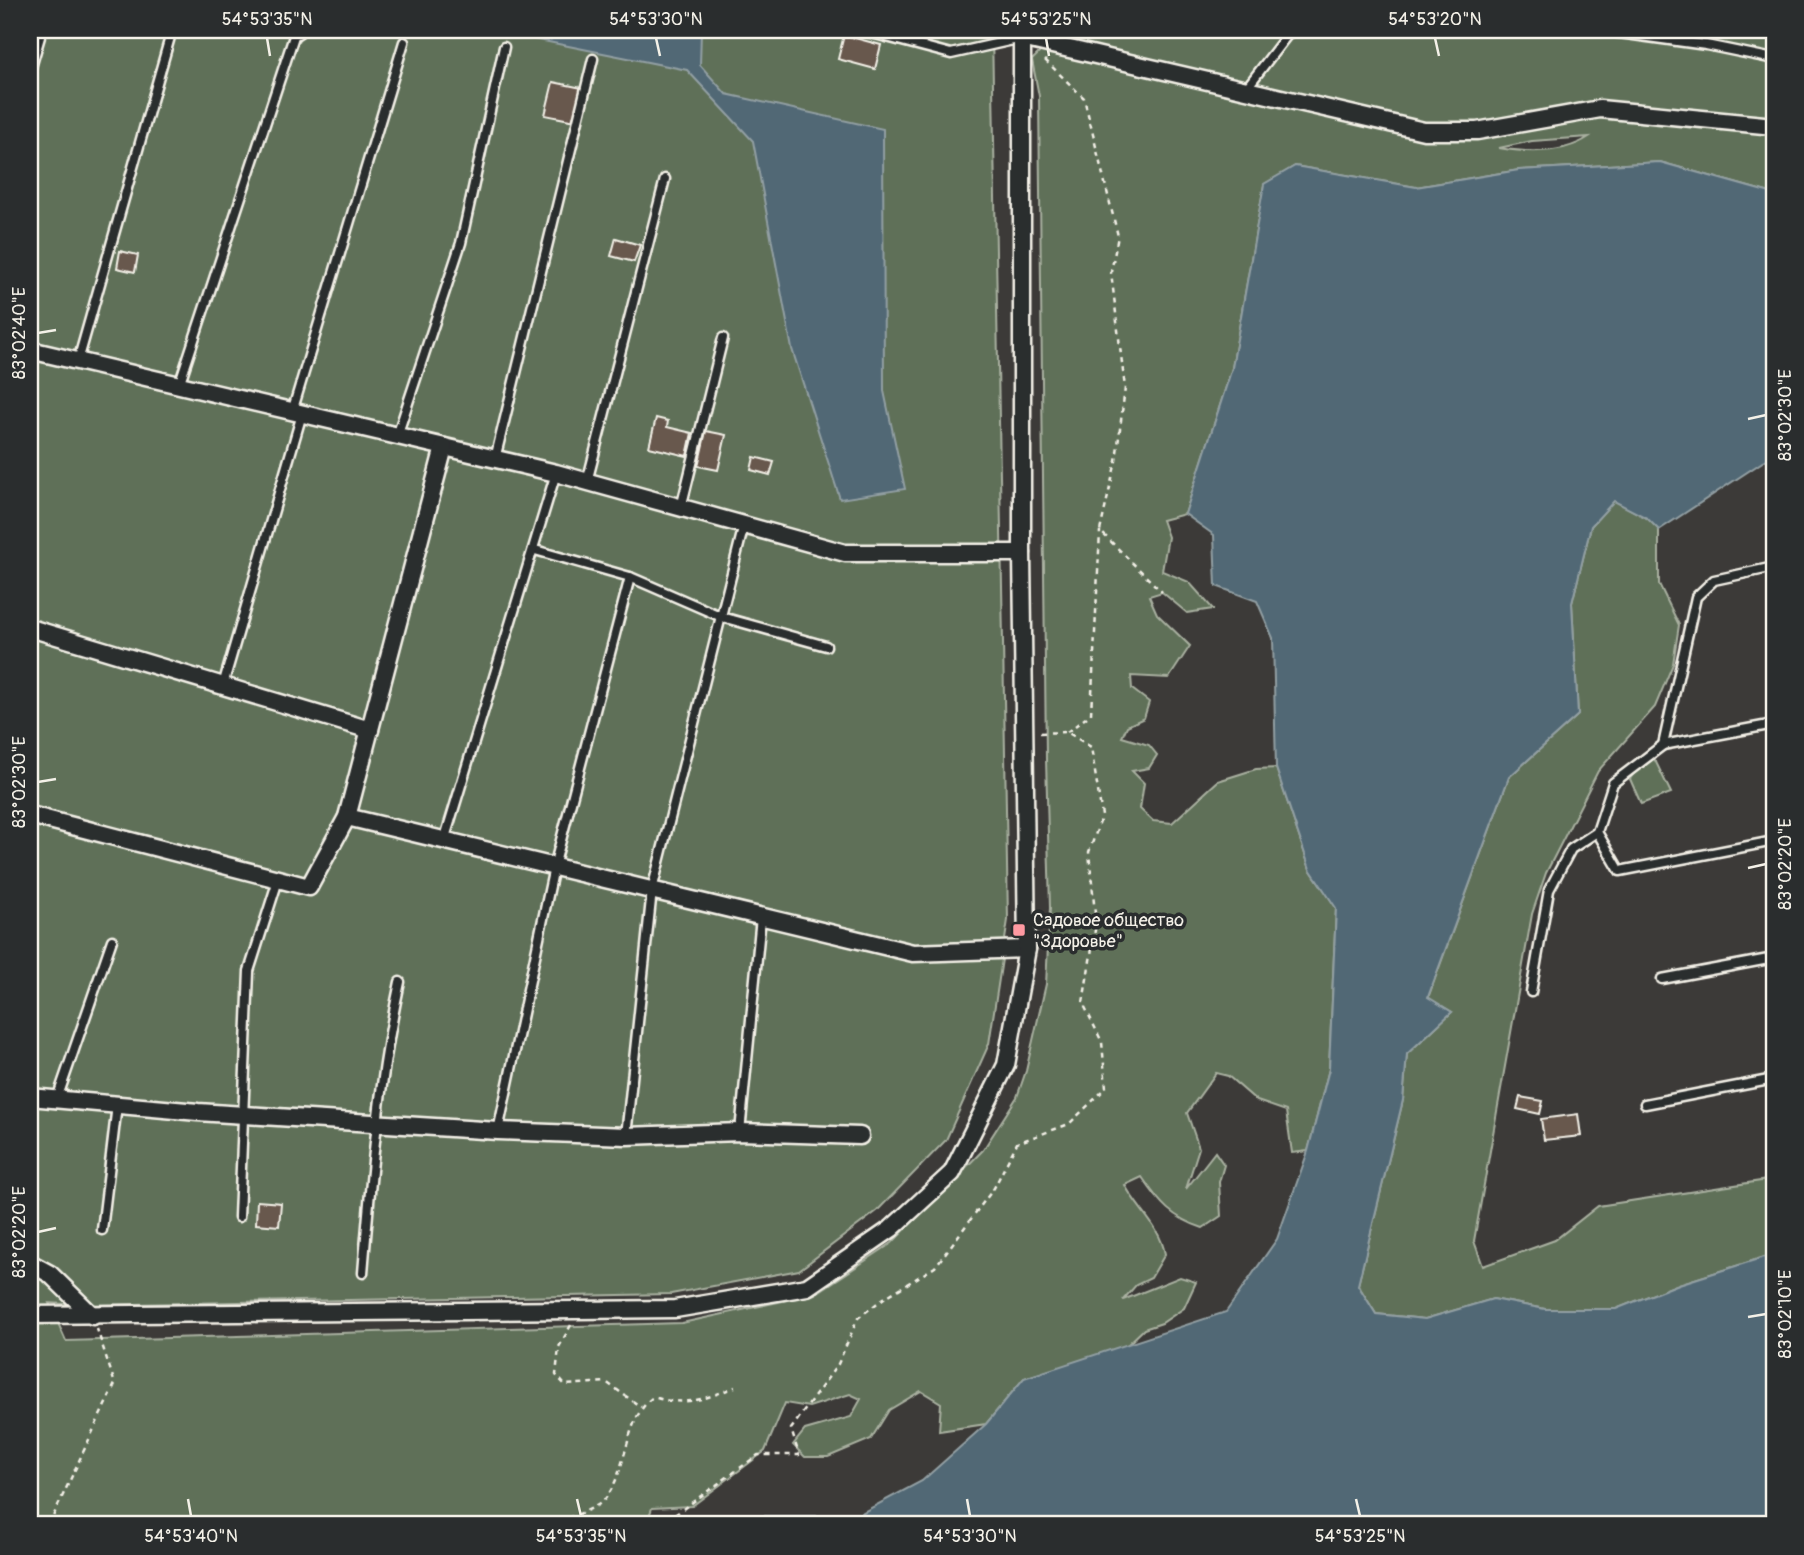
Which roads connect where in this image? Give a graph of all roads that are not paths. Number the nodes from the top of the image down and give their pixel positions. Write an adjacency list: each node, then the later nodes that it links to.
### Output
1 (42, 30): 13 (lane)
2 (172, 30): 19 (lane)
3 (295, 30): 20 (lane)
4 (860, 30): 8 (lane)
5 (1291, 30): 14 (lane)
6 (1597, 30): 7 (lane)
7 (1613, 31): 12 (lane)
8 (1022, 34): 14 (street); 30 (street)
9 (404, 42): 21 (lane)
10 (504, 47): 22 (lane)
11 (593, 59): 24 (lane)
12 (1774, 59)
13 (30, 71)
14 (1245, 90): 15 (street)
15 (1771, 122)
16 (665, 179): 26 (lane)
17 (723, 338): 27 (lane)
18 (30, 350): 19 (street)
19 (78, 361): 20 (street)
20 (179, 385): 21 (street)
21 (297, 413): 22 (street); 36 (lane)
22 (397, 436): 23 (street)
23 (444, 447): 24 (street); 38 (street)
24 (495, 459): 25 (street)
25 (556, 473): 26 (street); 29 (lane)
26 (587, 482): 27 (street)
27 (681, 508): 28 (street)
28 (744, 525): 30 (street); 33 (lane)
29 (535, 550): 32 (lane); 43 (lane)
30 (1022, 553): 50 (street)
31 (1774, 567): 39 (lane)
32 (630, 577): 33 (lane); 45 (lane)
33 (722, 617): 35 (lane); 47 (lane)
34 (30, 628): 36 (street)
35 (826, 646)
36 (223, 685): 38 (street)
37 (1774, 724): 39 (lane)
38 (370, 730): 40 (street)
39 (1664, 746): 42 (lane)
40 (347, 817): 43 (street); 46 (street)
41 (31, 818): 46 (street)
42 (1597, 832): 44 (lane); 54 (lane)
43 (444, 841): 45 (street)
44 (1774, 841)
45 (554, 867): 47 (street); 62 (lane)
46 (278, 880): 60 (lane)
47 (652, 890): 48 (street); 64 (lane)
48 (761, 917): 50 (street); 63 (lane)
49 (112, 940): 57 (lane)
50 (1027, 950): 71 (street)
51 (1774, 958): 52 (lane)
52 (1662, 979)
53 (400, 982): 61 (lane)
54 (1531, 992)
55 (1774, 1079): 58 (lane)
56 (30, 1097): 57 (street)
57 (57, 1099): 59 (street)
58 (1645, 1104)
59 (117, 1105): 60 (street); 67 (lane)
60 (244, 1113): 61 (street); 66 (lane)
61 (376, 1121): 62 (street); 69 (lane)
62 (498, 1131): 64 (street)
63 (740, 1132): 64 (street); 65 (street)
64 (626, 1136)
65 (860, 1136)
66 (239, 1217)
67 (102, 1230)
68 (30, 1264): 71 (street)
69 (363, 1273)
70 (30, 1315): 71 (street)
71 (93, 1316)

